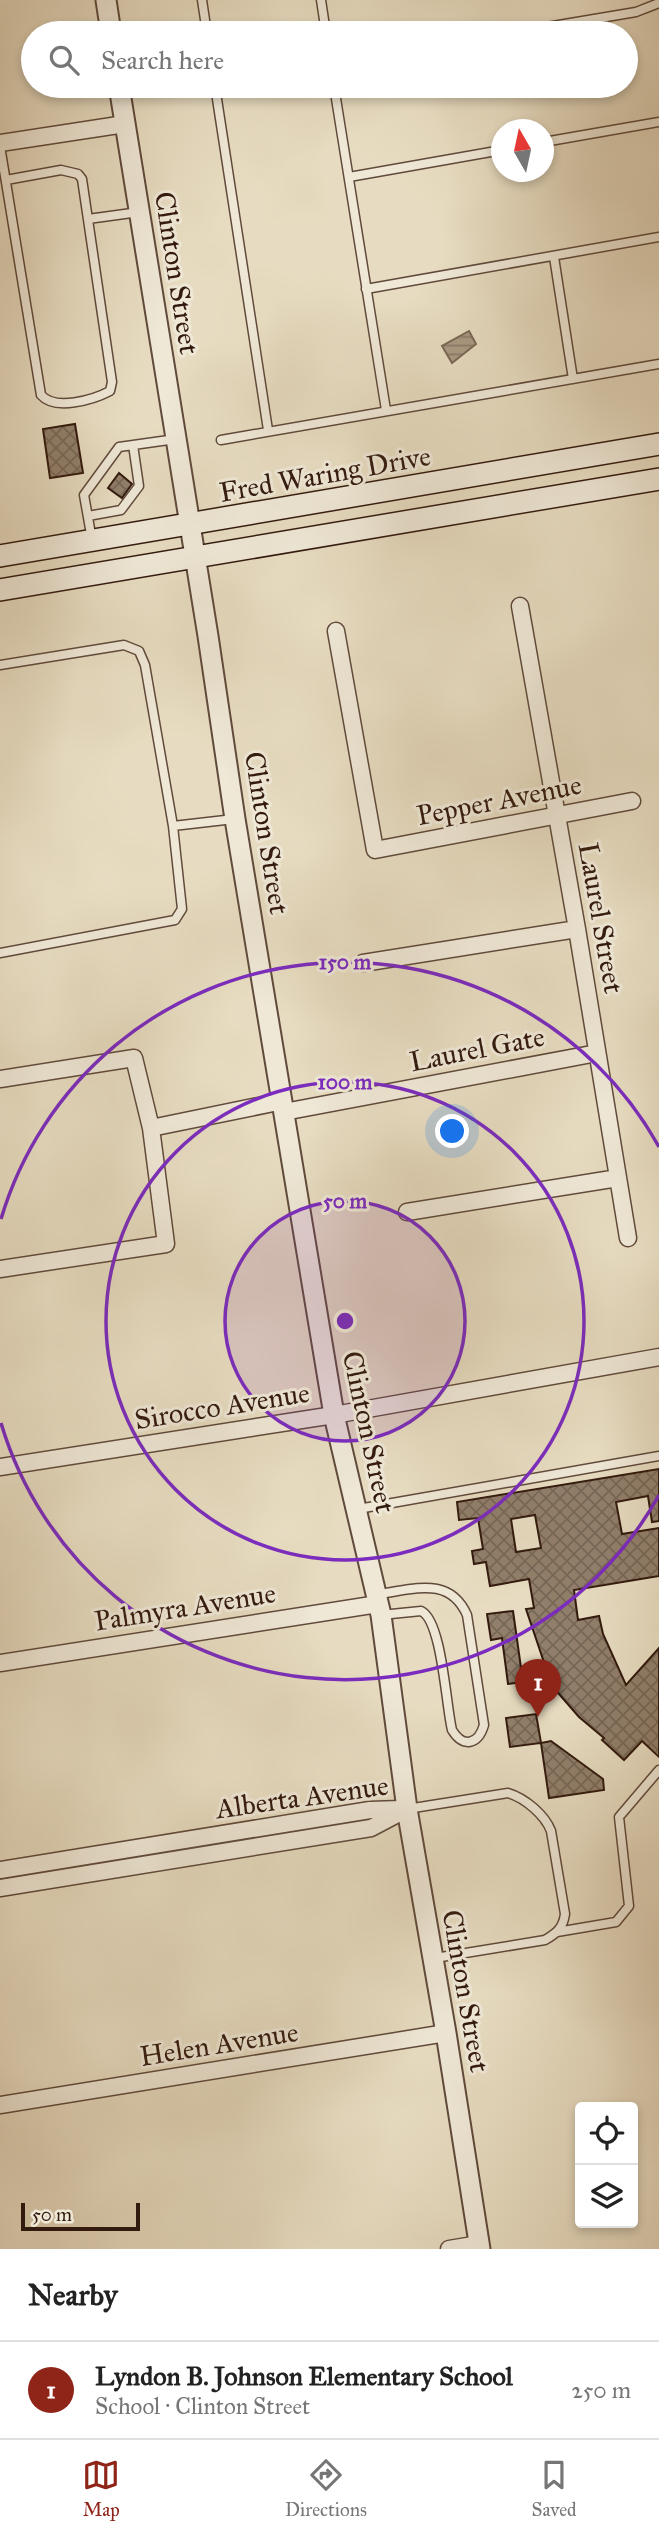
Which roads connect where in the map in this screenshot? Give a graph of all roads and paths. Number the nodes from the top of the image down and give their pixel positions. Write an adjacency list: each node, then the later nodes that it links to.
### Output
1 (106, 0): 5 (street)
2 (202, 0): 6 (lane)
3 (321, 0): 7 (lane)
4 (659, 3): 8 (lane)
5 (109, 21)
6 (205, 21)
7 (324, 21)
8 (582, 21)
9 (121, 98): 13 (street, Clinton Street)
10 (217, 98): 27 (lane)
11 (336, 98): 17 (lane)
12 (659, 122): 14 (lane)
13 (125, 124): 15 (street); 19 (street, Clinton Street)
14 (554, 140)
15 (0, 144): 18 (lane)
16 (491, 152): 17 (lane)
17 (349, 177): 23 (lane)
18 (6, 180): 20 (lane); 20 (lane)
19 (139, 212): 20 (lane); 28 (street, Clinton Street)
20 (88, 219)
21 (659, 237): 22 (lane)
22 (554, 257): 23 (lane); 25 (lane)
23 (366, 289): 26 (lane)
24 (659, 364): 25 (lane)
25 (573, 379): 26 (lane)
26 (386, 410): 27 (lane)
27 (268, 430): 29 (lane)
28 (176, 439): 31 (lane); 34 (street, Clinton Street)
29 (221, 440)
30 (659, 444): 34 (main road, Fred Waring Drive)
31 (133, 445): 33 (lane); 33 (lane)
32 (659, 479): 37 (main road)
33 (88, 516): 35 (lane)
34 (189, 526): 35 (main road, Fred Waring Drive); 37 (street, Clinton Street)
35 (92, 541): 36 (main road, Fred Waring Drive)
36 (0, 556)
37 (194, 559): 38 (main road); 44 (street, Clinton Street)
38 (0, 590)
39 (520, 606): 43 (street, Laurel Street)
40 (336, 631): 43 (street, Pepper Avenue)
41 (0, 665): 45 (lane)
42 (632, 801): 43 (street, Pepper Avenue)
43 (556, 815): 46 (street, Laurel Street)
44 (235, 819): 45 (lane); 51 (street, Clinton Street)
45 (173, 826): 47 (lane)
46 (577, 929): 48 (street); 49 (street, Laurel Street)
47 (0, 953)
48 (363, 963)
49 (597, 1053): 51 (street, Laurel Gate); 53 (street, Laurel Street)
50 (0, 1079): 52 (street)
51 (284, 1106): 52 (street, Laurel Gate); 58 (street, Clinton Street)
52 (151, 1128): 56 (street)
53 (618, 1178): 54 (street); 55 (street, Laurel Street)
54 (407, 1212)
55 (628, 1238)
56 (0, 1269)
57 (659, 1357): 58 (street, Sirocco Avenue)
58 (334, 1415): 60 (street, Sirocco Avenue); 61 (street, Clinton Street)
59 (659, 1456): 61 (lane)
60 (0, 1467)
61 (355, 1510): 62 (street, Clinton Street)
62 (378, 1605): 62 (lane); 63 (street, Palmyra Avenue); 65 (street, Clinton Street)
63 (0, 1663)
64 (659, 1770): 68 (lane)
65 (407, 1809): 66 (street, Alberta Avenue); 67 (street, Alberta Avenue); 68 (lane); 69 (street, Clinton Street)
66 (0, 1870)
67 (0, 1888)
68 (557, 1933): 69 (lane)
69 (432, 1958): 70 (street, Clinton Street)
70 (446, 2033): 71 (street, Helen Avenue); 72 (street, Clinton Street)
71 (0, 2105)
72 (479, 2246): 73 (street)
73 (449, 2249)

